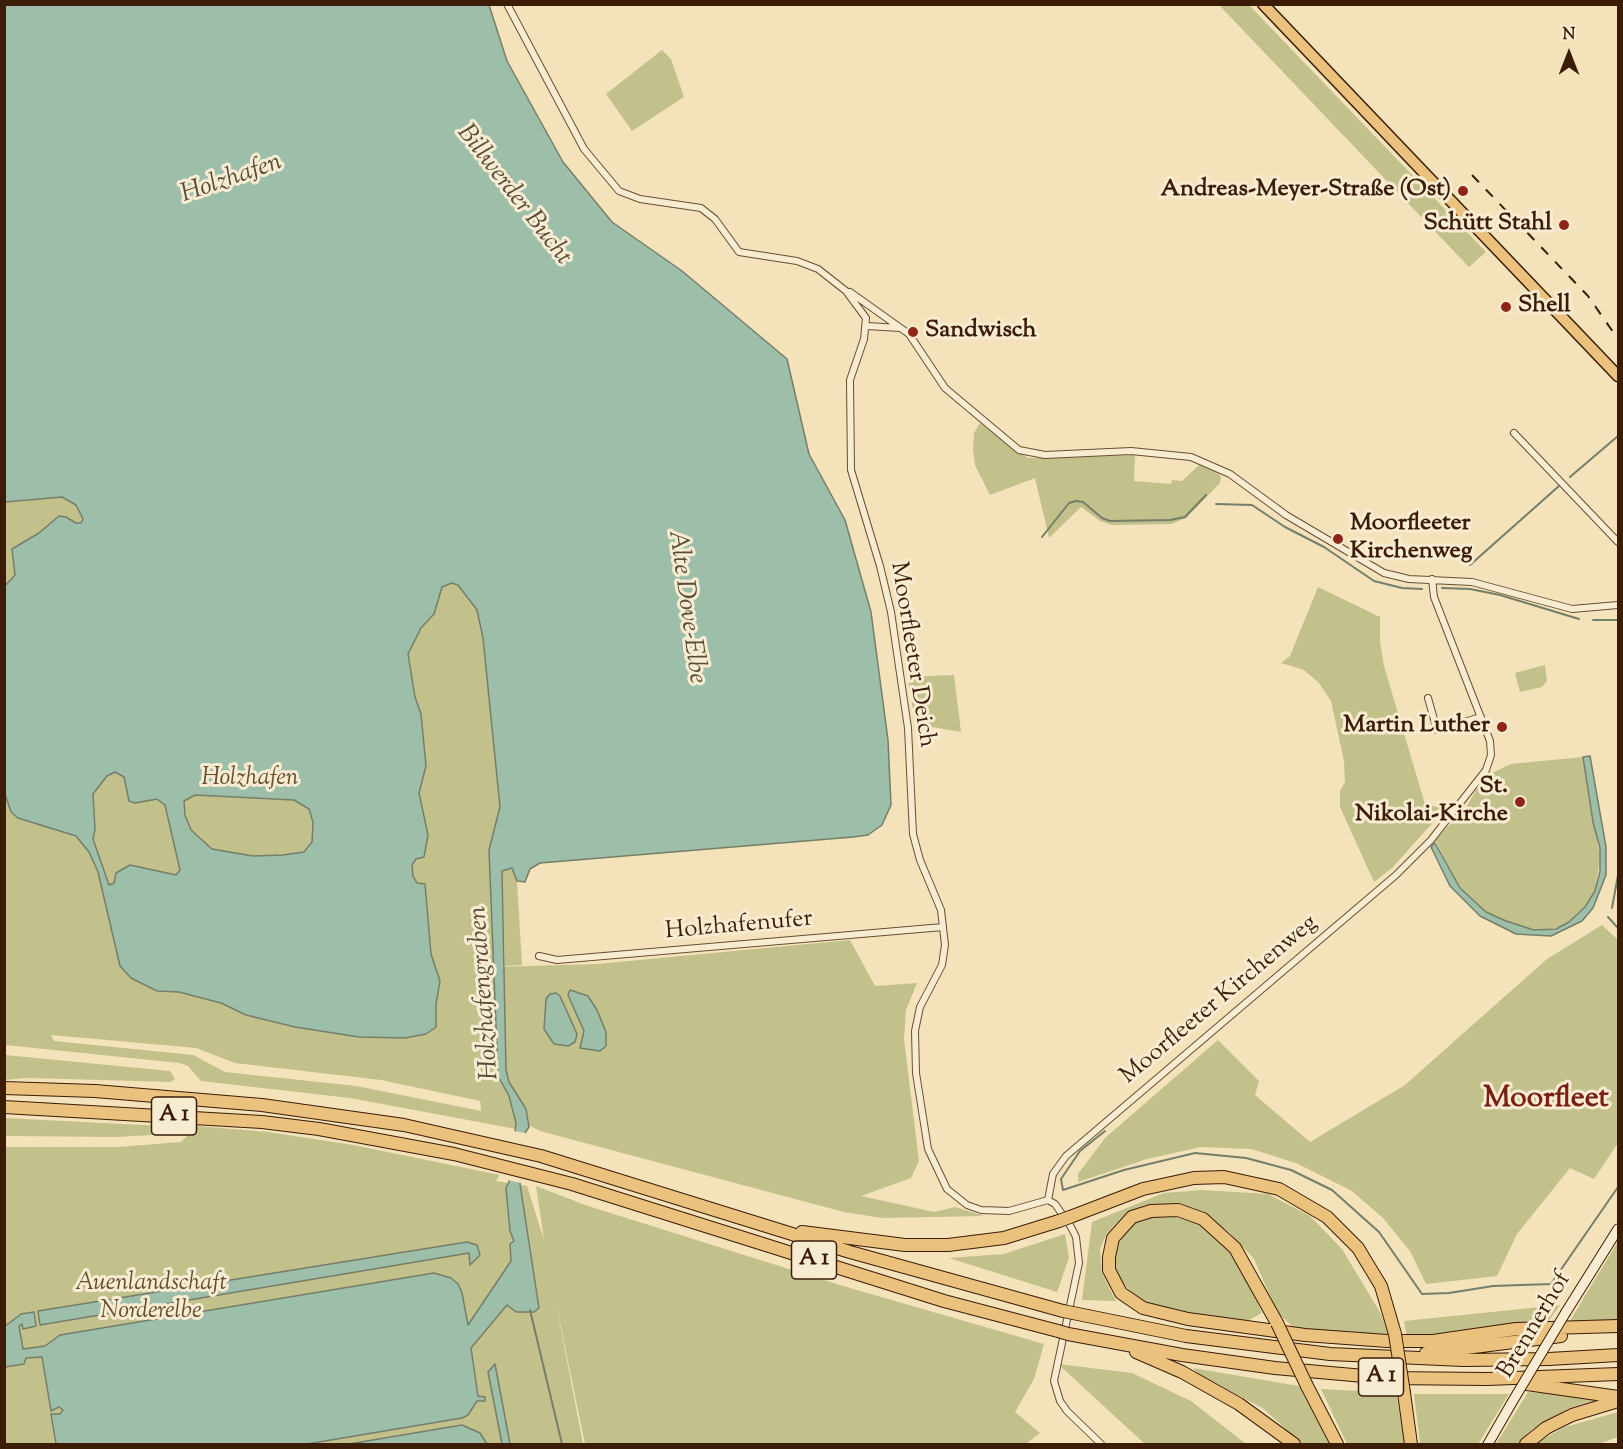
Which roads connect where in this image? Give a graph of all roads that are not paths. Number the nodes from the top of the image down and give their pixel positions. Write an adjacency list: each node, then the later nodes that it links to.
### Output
1 (507, 4): 3 (street)
2 (1263, 4): 6 (main road)
3 (846, 291): 4 (street); 5 (street)
4 (867, 326): 5 (street); 13 (street, Moorfleeter Deich)
5 (900, 328): 9 (street)
6 (1618, 376)
7 (1514, 432): 8 (street)
8 (1618, 542)
9 (1432, 579): 10 (street); 12 (street, Moorfleeter Kirchenweg)
10 (1618, 605)
11 (1428, 698): 12 (street)
12 (1481, 717): 17 (street, Moorfleeter Kirchenweg)
13 (943, 927): 14 (street, Holzhafenufer); 17 (street, Moorfleeter Deich)
14 (539, 956)
15 (8, 1088): 19 (highway, A 1)
16 (8, 1107): 21 (highway, A 1)
17 (1048, 1200): 27 (street)
18 (1618, 1229): 31 (street, Brennerhof, bridge)
19 (780, 1230): 23 (highway, A 1); 30 (highway, bridge)
20 (1618, 1327): 23 (highway); 29 (highway, bridge)
21 (1110, 1343): 25 (highway, A 1); 28 (highway)
22 (1618, 1355): 23 (highway, A 1)
23 (1387, 1358)
24 (1618, 1374): 25 (highway, A 1)
25 (1487, 1379): 26 (highway)
26 (1618, 1399): 32 (highway)
27 (1101, 1444)
28 (1294, 1444)
29 (1337, 1444)
30 (1411, 1444)
31 (1488, 1444)
32 (1526, 1444)

